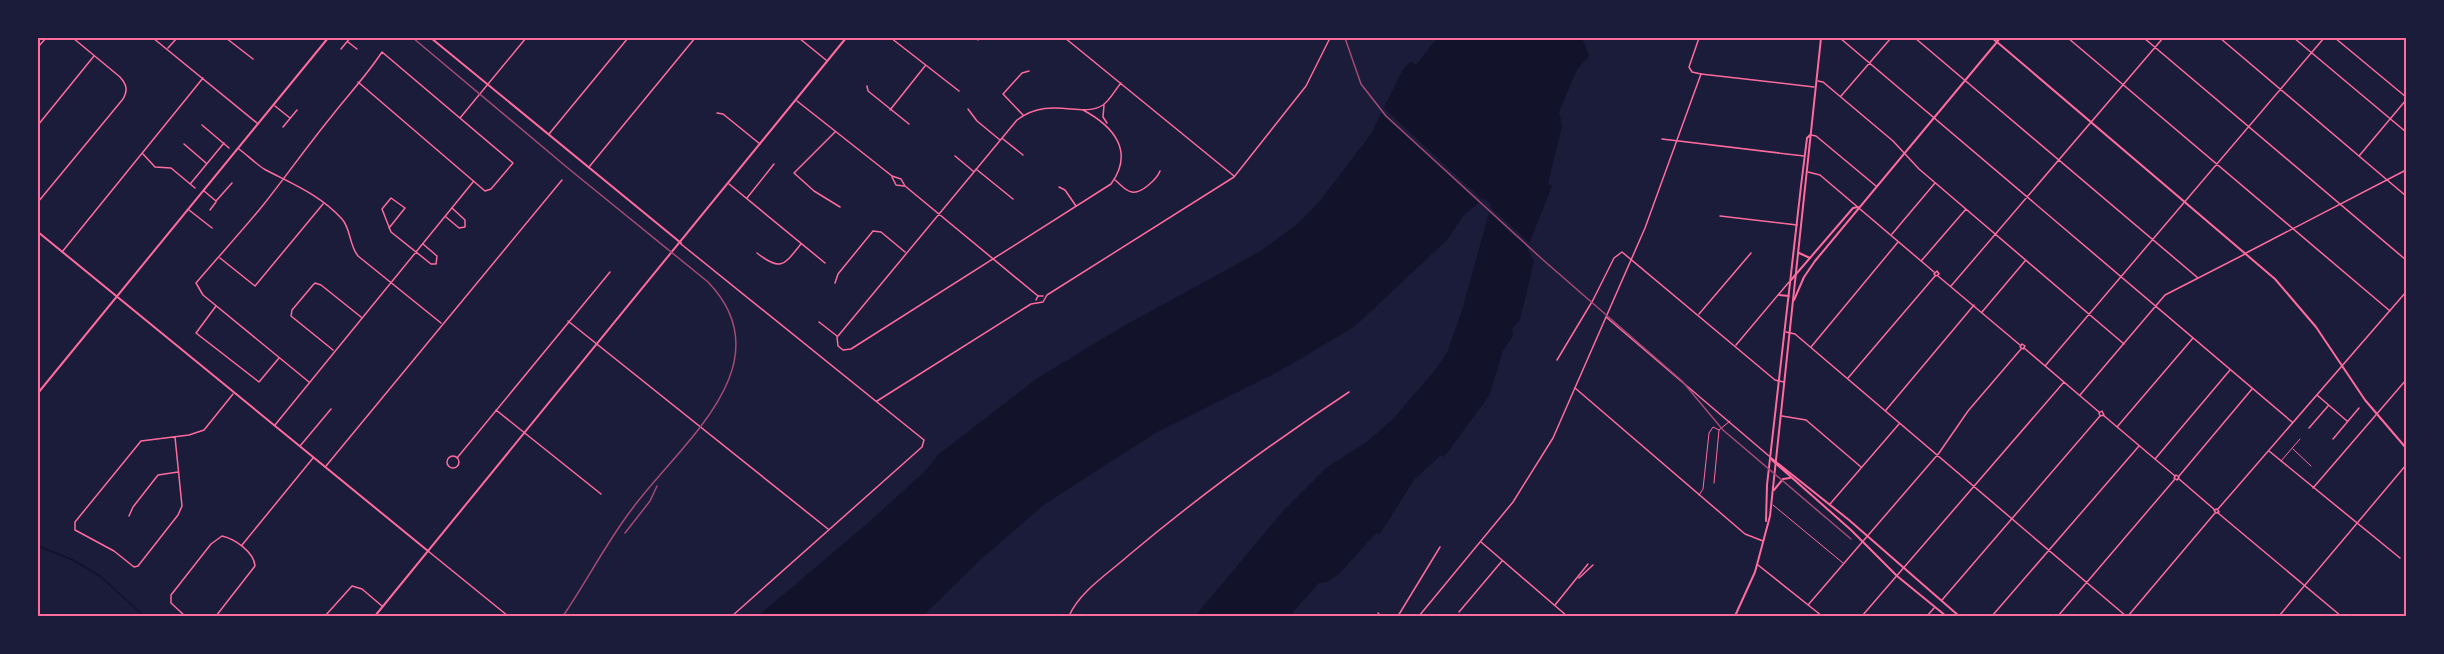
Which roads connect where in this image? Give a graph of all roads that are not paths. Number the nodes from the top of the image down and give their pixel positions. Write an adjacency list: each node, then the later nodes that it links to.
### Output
1 (46, 38): 33 (street)
2 (73, 38): 39 (street)
3 (153, 38): 35 (street)
4 (177, 38): 35 (street)
5 (226, 38): 40 (street)
6 (327, 38): 61 (main road)
7 (350, 38): 31 (street)
8 (430, 38): 51 (main road)
9 (526, 38): 51 (street)
10 (628, 38): 82 (street)
11 (695, 38): 103 (street)
12 (799, 38): 41 (street)
13 (846, 38): 41 (main road)
14 (891, 38): 43 (street)
15 (1065, 38): 50 (street)
16 (1330, 38): 109 (street)
17 (1699, 38): 45 (street)
18 (1821, 38): 48 (main road)
19 (1840, 38): 42 (street)
20 (1891, 38): 42 (street)
21 (1915, 38): 47 (street)
22 (1992, 38): 32 (main road)
23 (2000, 38): 32 (main road)
24 (2068, 38): 52 (street)
25 (2144, 38): 34 (street)
26 (2163, 38): 34 (street)
27 (2220, 38): 55 (street)
28 (2294, 38): 38 (street)
29 (2324, 38): 38 (street)
30 (2336, 38): 58 (street)
31 (347, 41): 36 (street); 37 (street)
32 (1996, 42): 47 (main road); 72 (main road)
33 (38, 47)
34 (2155, 47): 52 (street); 78 (street)
35 (168, 49): 46 (street)
36 (341, 49)
37 (357, 49)
38 (2312, 52): 55 (street); 71 (street)
39 (95, 55): 75 (street); 130 (street)
40 (253, 59)
41 (827, 60): 59 (main road)
42 (1870, 62): 57 (street); 68 (street)
43 (925, 66): 56 (street); 63 (street)
44 (1029, 71): 67 (street)
45 (1701, 74): 54 (street); 86 (street)
46 (203, 78): 73 (street); 92 (street)
47 (1965, 79): 68 (main road); 99 (street)
48 (1816, 81): 54 (main road); 57 (street)
49 (358, 82): 70 (street); 110 (street); 114 (street)
50 (1121, 83): 60 (street); 109 (street)
51 (488, 84): 70 (street); 82 (main road)
52 (2123, 84): 72 (street); 102 (street)
53 (867, 86): 63 (street)
54 (1815, 87): 83 (main road)
55 (2280, 89): 78 (street); 97 (street)
56 (959, 91)
57 (1840, 97): 93 (street)
58 (2406, 98): 71 (street)
59 (796, 100): 80 (street); 89 (main road)
60 (1104, 104): 64 (street); 77 (street)
61 (273, 105): 69 (street); 73 (main road)
62 (968, 109): 84 (street)
63 (890, 110): 74 (street)
64 (1083, 110): 67 (street); 77 (street)
65 (297, 111): 69 (street)
66 (717, 113): 89 (street)
67 (1024, 116): 84 (street)
68 (1934, 117): 93 (main road); 125 (street)
69 (290, 119): 79 (street)
70 (459, 119): 114 (street)
71 (2390, 119): 81 (street); 97 (street)
72 (2091, 122): 99 (street); 129 (main road)
73 (258, 124): 91 (main road)
74 (909, 124)
75 (38, 125)
76 (202, 125): 87 (street)
77 (1108, 126): 111 (street)
78 (2248, 127): 102 (street); 132 (street)
79 (283, 128)
80 (835, 131): 108 (street); 133 (street)
81 (2406, 132)
82 (549, 135): 103 (main road)
83 (1810, 135): 96 (main road); 98 (main road); 120 (street)
84 (1001, 139): 94 (street); 104 (street)
85 (1662, 139): 86 (street)
86 (1678, 141): 96 (street); 162 (street)
87 (224, 142): 90 (street); 100 (street)
88 (184, 144): 100 (street)
89 (760, 145): 118 (main road)
90 (230, 147)
91 (238, 148): 110 (street); 123 (main road)
92 (142, 153): 117 (street); 155 (street)
93 (1903, 153): 116 (street); 120 (main road)
94 (1023, 155)
95 (955, 156): 104 (street)
96 (1804, 156): 98 (street); 143 (main road)
97 (2359, 156): 113 (street)
98 (1810, 157): 107 (main road)
99 (2059, 159): 125 (street); 150 (street)
100 (207, 164): 117 (street)
101 (774, 164): 126 (street)
102 (2217, 164): 129 (street); 146 (street)
103 (589, 168): 152 (main road)
104 (975, 170): 127 (street); 140 (street)
105 (2406, 170): 113 (street)
106 (1160, 171): 111 (street)
107 (1808, 172): 135 (street); 143 (main road)
108 (892, 177): 119 (street); 119 (street)
109 (1234, 177): 186 (street)
110 (284, 178): 131 (street); 163 (street)
111 (1114, 179): 134 (street)
112 (562, 180): 200 (street)
113 (2388, 180): 124 (street); 132 (street)
114 (474, 182): 136 (street)
115 (231, 183): 128 (street)
116 (1935, 183): 138 (street); 148 (street)
117 (190, 184): 122 (street)
118 (729, 184): 126 (street); 152 (main road)
119 (905, 186): 140 (street)
120 (1876, 186): 135 (main road)
121 (1059, 187): 134 (street)
122 (195, 188)
123 (204, 190): 128 (street); 137 (main road)
124 (2406, 196)
125 (2027, 197): 149 (street); 175 (street)
126 (747, 198): 153 (street)
127 (1013, 199)
128 (216, 201): 139 (street)
129 (2185, 201): 150 (street); 161 (main road)
130 (38, 202)
131 (323, 204): 163 (street); 178 (street)
132 (2340, 204): 146 (street); 167 (street)
133 (840, 207)
134 (1076, 207): 165 (street)
135 (1857, 207): 148 (street); 164 (main road); 188 (main road)
136 (452, 208): 141 (street); 141 (street)
137 (188, 209): 144 (street); 185 (main road)
138 (1966, 209): 149 (street); 168 (street)
139 (210, 210)
140 (939, 214): 157 (street); 165 (street)
141 (445, 216): 154 (street)
142 (1720, 216): 143 (street)
143 (1800, 225): 158 (main road); 177 (main road)
144 (212, 228)
145 (389, 228): 145 (street); 156 (street)
146 (2293, 229): 161 (street); 192 (street)
147 (38, 232): 155 (main road)
148 (1891, 235): 151 (street)
149 (1995, 235): 166 (street); 180 (street)
150 (2153, 239): 175 (street); 176 (street)
151 (1899, 242): 168 (street); 209 (street)
152 (681, 243): 206 (main road); 231 (street)
153 (801, 243): 159 (street); 169 (street)
154 (423, 244): 156 (street); 156 (street)
155 (62, 252): 185 (main road)
156 (416, 252): 178 (street)
157 (906, 252): 179 (street); 203 (street)
158 (1799, 252): 164 (main road); 172 (main road)
159 (757, 253)
160 (1751, 253): 194 (street)
161 (2246, 253): 176 (street); 215 (main road)
162 (1632, 257): 194 (street); 196 (street); 214 (street)
163 (220, 258): 190 (street)
164 (1810, 258): 172 (main road)
165 (993, 259): 183 (street); 203 (street)
166 (2026, 260): 193 (street); 195 (street)
167 (2406, 260)
168 (1921, 261): 171 (street)
169 (825, 263)
170 (610, 272): 198 (street)
171 (1934, 272): 173 (street); 174 (street)
172 (1795, 275): 177 (main road); 188 (main road)
173 (1935, 276): 174 (street); 218 (street)
174 (1938, 276): 180 (street)
175 (2121, 277): 191 (street); 195 (street)
176 (2198, 278): 191 (street)
177 (1791, 280): 182 (street); 184 (main road)
178 (390, 283): 197 (street); 200 (street)
179 (835, 283)
180 (1951, 286): 189 (street)
181 (2406, 292): 192 (street)
182 (1779, 295): 184 (main road); 207 (street)
183 (1038, 296): 186 (street); 187 (street)
184 (1789, 296): 201 (main road)
185 (116, 297): 227 (main road); 228 (main road)
186 (1044, 297): 187 (street)
187 (1037, 301): 231 (street)
188 (1793, 303): 202 (main road)
189 (1974, 305): 193 (street); 236 (street)
190 (216, 306): 213 (street); 213 (street)
191 (2156, 306): 204 (street); 205 (street)
192 (2390, 311): 215 (street)
193 (1982, 312): 208 (street)
194 (1698, 314): 207 (street)
195 (2089, 314): 205 (street); 216 (street)
196 (1605, 316): 224 (street); 242 (street)
197 (361, 318): 212 (street); 212 (street)
198 (568, 321): 206 (street); 235 (street)
199 (819, 322): 203 (street)
200 (442, 324): 269 (street)
201 (1785, 332): 202 (street); 221 (main road)
202 (1790, 333): 209 (street); 222 (main road)
203 (837, 337)
204 (2193, 338): 217 (street); 247 (street)
205 (2124, 344): 230 (street)
206 (597, 345): 250 (main road); 293 (street)
207 (1735, 345): 221 (street)
208 (2020, 345): 210 (street); 211 (street)
209 (1810, 347): 218 (street)
210 (2024, 348): 211 (street); 216 (street)
211 (2020, 349): 259 (street)
212 (334, 351): 220 (street)
213 (279, 357): 220 (street)
214 (1557, 360)
215 (2342, 365): 229 (street); 238 (main road)
216 (2045, 366): 223 (street)
217 (2230, 370): 225 (street); 263 (street)
218 (1848, 379): 236 (street)
219 (2406, 380): 238 (street)
220 (309, 382): 246 (street)
221 (1779, 382): 222 (street); 262 (main road)
222 (1785, 382): 239 (main road)
223 (2064, 382): 230 (street); 277 (street)
224 (1575, 388): 281 (street); 297 (street)
225 (2252, 388): 243 (street); 272 (street)
226 (1348, 392): 326 (street)
227 (38, 393)
228 (233, 394): 246 (main road); 251 (street)
229 (2316, 394): 232 (street); 243 (street)
230 (2080, 395): 237 (street)
231 (877, 400): 293 (street)
232 (2329, 405): 244 (street); 248 (street)
233 (2360, 408): 244 (street)
234 (331, 409): 255 (street)
235 (495, 410): 250 (street); 261 (street)
236 (1885, 411): 245 (street)
237 (2099, 412): 240 (street); 241 (street)
238 (2376, 415): 257 (main road); 278 (street)
239 (1781, 416): 264 (main road); 270 (street)
240 (2100, 416): 241 (street); 290 (street)
241 (2103, 416): 247 (street)
242 (1730, 421): 249 (lane); 262 (street)
243 (2292, 422): 258 (street)
244 (2347, 422): 253 (street)
245 (1900, 423): 259 (street); 270 (street)
246 (274, 426): 255 (main road)
247 (2117, 427): 254 (street)
248 (2309, 428)
249 (1719, 430): 276 (lane); 281 (lane)
250 (524, 433): 280 (street); 300 (main road)
251 (175, 437): 271 (street); 282 (street)
252 (2300, 439): 256 (lane)
253 (2333, 439)
254 (2139, 446): 263 (street); 301 (street)
255 (300, 447): 260 (main road)
256 (2292, 448): 265 (lane); 268 (lane)
257 (2406, 448)
258 (2268, 451): 265 (street); 288 (street)
259 (1937, 456): 277 (street); 294 (street)
260 (313, 458): 269 (main road); 298 (street)
261 (457, 458)
262 (1771, 458): 264 (main road); 267 (main road); 291 (main road)
263 (2155, 459): 274 (street)
264 (1777, 461): 267 (main road); 285 (main road)
265 (2281, 461): 278 (street)
266 (2406, 465): 292 (street)
267 (1776, 466): 273 (main road); 279 (main road)
268 (2311, 466)
269 (324, 467): 300 (main road)
270 (1861, 467): 285 (street)
271 (179, 472): 282 (street); 289 (street)
272 (2179, 476): 274 (street); 275 (street)
273 (1790, 478): 279 (main road); 295 (main road)
274 (2175, 478): 275 (street); 311 (street)
275 (2179, 479): 288 (street)
276 (1714, 483)
277 (1975, 488): 290 (street); 308 (street)
278 (2313, 488): 292 (street)
279 (1773, 492): 287 (main road)
280 (601, 494)
281 (1699, 495): 286 (street)
282 (182, 497): 283 (street)
283 (187, 497)
284 (1712, 501): 286 (lane)
285 (1830, 504): 294 (main road)
286 (1711, 505): 296 (street)
287 (1771, 505): 291 (main road); 304 (lane)
288 (2216, 511): 312 (street); 339 (street)
289 (129, 516)
290 (2012, 520): 301 (street); 313 (street)
291 (1767, 522): 296 (main road)
292 (2357, 524): 302 (street); 312 (street)
293 (829, 530): 325 (street)
294 (1866, 536): 295 (street); 308 (main road)
295 (1862, 540): 304 (street); 309 (main road)
296 (1764, 541): 307 (main road)
297 (1481, 542): 303 (street); 329 (street)
298 (241, 546): 320 (street); 321 (street)
299 (1440, 547): 328 (street)
300 (428, 551): 315 (main road); 324 (street)
301 (2049, 552): 311 (street); 337 (street)
302 (2400, 558)
303 (1502, 561): 316 (street); 318 (street)
304 (1843, 563): 314 (street)
305 (1588, 564): 310 (street)
306 (1593, 565): 310 (street)
307 (1757, 565): 314 (street); 331 (main road)
308 (1903, 569): 309 (street); 313 (main road)
309 (1897, 576): 317 (main road); 333 (street)
310 (1578, 578): 316 (street)
311 (2087, 584): 338 (street); 339 (street)
312 (2305, 586): 340 (street); 341 (street)
313 (1941, 601): 336 (main road)
314 (1808, 605): 332 (street)
315 (383, 606): 322 (street); 323 (main road)
316 (1555, 606): 330 (street)
317 (1935, 607): 334 (street); 335 (main road)
318 (1459, 612)
319 (1378, 614): 327 (street)
320 (184, 616)
321 (216, 616)
322 (325, 616)
323 (375, 616)
324 (508, 616)
325 (732, 616)
326 (1069, 616)
327 (1381, 616)
328 (1398, 616)
329 (1419, 616)
330 (1567, 616)
331 (1735, 616)
332 (1822, 616)
333 (1863, 616)
334 (1927, 616)
335 (1946, 616)
336 (1959, 616)
337 (1992, 616)
338 (2058, 616)
339 (2127, 616)
340 (2279, 616)
341 (2341, 616)

